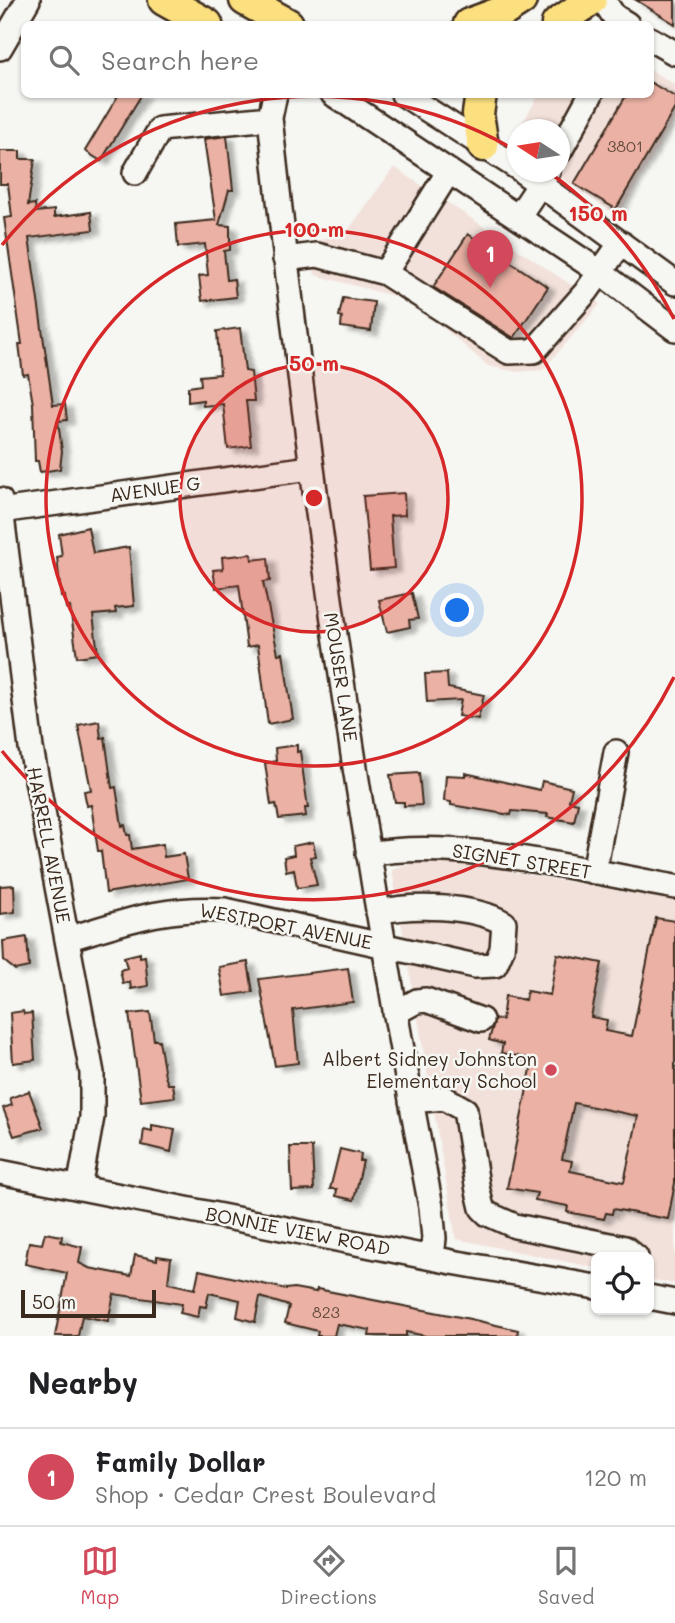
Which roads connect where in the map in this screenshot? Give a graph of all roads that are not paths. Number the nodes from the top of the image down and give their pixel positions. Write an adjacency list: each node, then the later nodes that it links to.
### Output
1 (164, 0): 7 (main road)
2 (245, 0): 8 (main road)
3 (521, 0): 9 (main road)
4 (591, 0): 10 (main road)
5 (603, 0): 11 (street)
6 (15, 9): 13 (street)
7 (202, 21)
8 (283, 21)
9 (477, 21)
10 (562, 21)
11 (622, 21)
12 (654, 40): 14 (street)
13 (0, 48)
14 (675, 53)
15 (274, 98): 20 (street, MOUSER LANE)
16 (339, 98): 24 (street)
17 (408, 98): 22 (street)
18 (480, 98): 22 (main road)
19 (589, 98): 21 (street)
20 (270, 118): 25 (street); 30 (street, MOUSER LANE)
21 (570, 131)
22 (483, 146): 23 (street)
23 (507, 162)
24 (449, 171): 28 (street); 32 (street)
25 (135, 173)
26 (535, 182): 28 (street)
27 (547, 182): 29 (street)
28 (518, 217): 31 (street)
29 (621, 243): 31 (street); 33 (street)
30 (285, 259): 32 (street); 35 (street, MOUSER LANE)
31 (600, 272): 32 (street); 34 (street)
32 (385, 273)
33 (675, 283)
34 (675, 329)
35 (310, 468): 36 (street, AVENUE G); 38 (street, MOUSER LANE)
36 (0, 507): 42 (street, HARRELL AVENUE)
37 (616, 752): 39 (street)
38 (369, 854): 39 (street, SIGNET STREET); 41 (street, MOUSER LANE)
39 (594, 872): 40 (street, SIGNET STREET)
40 (675, 887)
41 (377, 912): 43 (street, MOUSER LANE); 43 (street, WESTPORT AVENUE)
42 (68, 939): 43 (street, WESTPORT AVENUE); 48 (street, HARRELL AVENUE)
43 (383, 944): 44 (street, MOUSER LANE)
44 (395, 1013): 45 (street); 46 (street, MOUSER LANE)
45 (481, 1020)
46 (411, 1101): 49 (street); 50 (street, MOUSER LANE)
47 (0, 1172): 48 (street, BONNIE VIEW ROAD)
48 (79, 1188): 50 (street, BONNIE VIEW ROAD)
49 (630, 1252)
50 (432, 1258): 51 (street, BONNIE VIEW ROAD)
51 (591, 1286)
52 (654, 1298): 53 (street)
53 (675, 1302)

